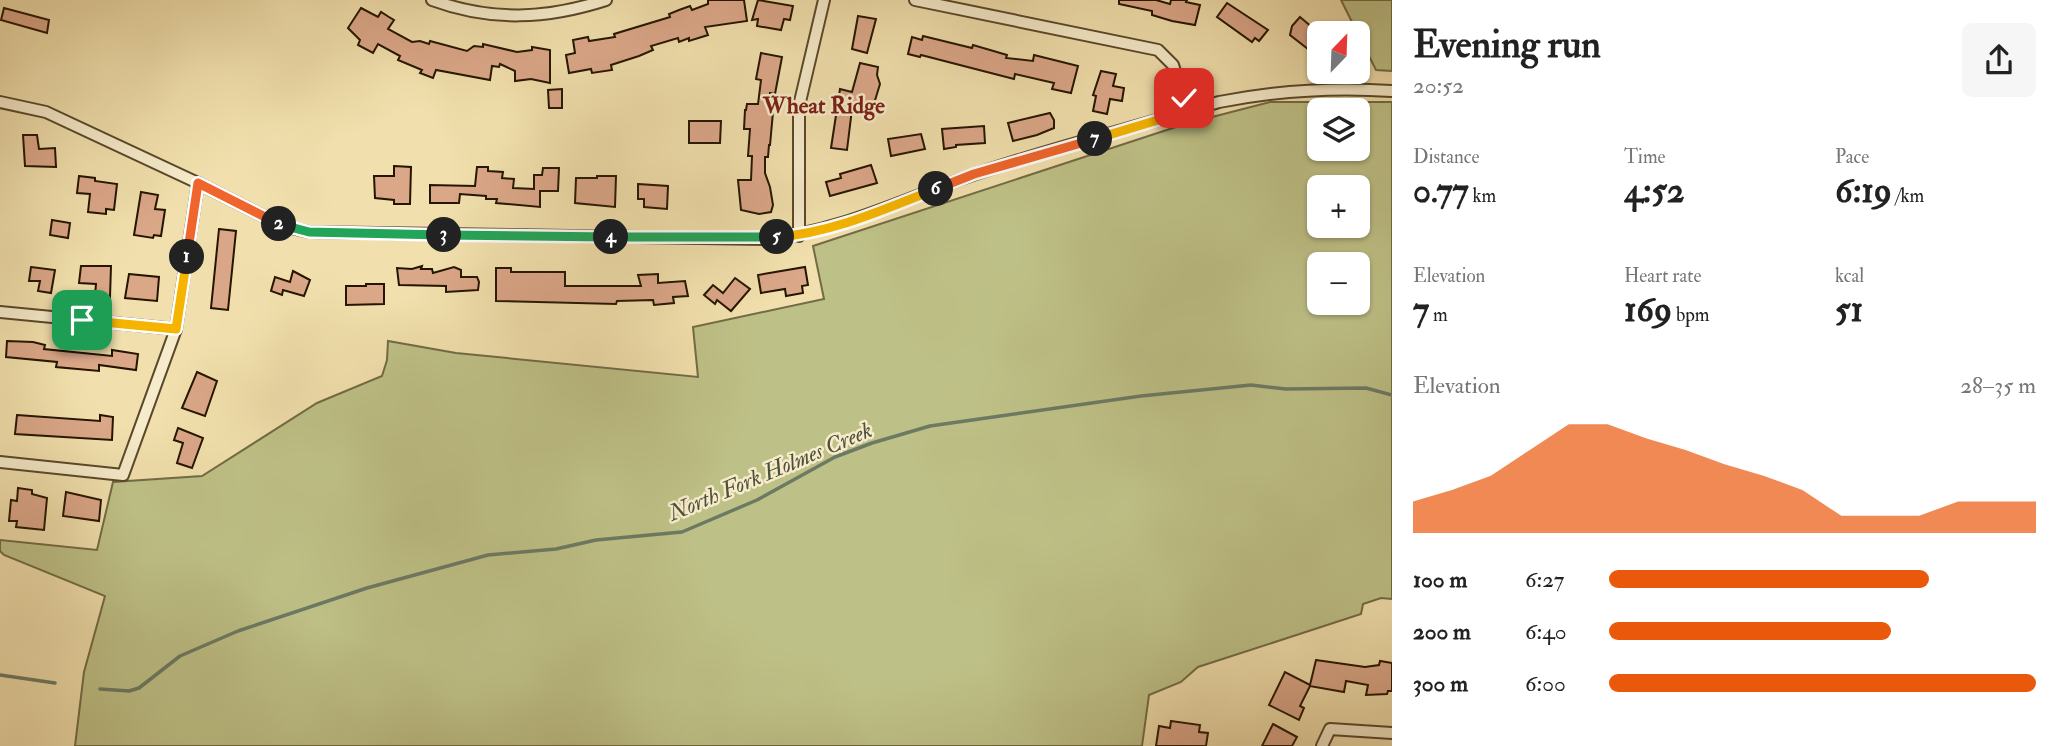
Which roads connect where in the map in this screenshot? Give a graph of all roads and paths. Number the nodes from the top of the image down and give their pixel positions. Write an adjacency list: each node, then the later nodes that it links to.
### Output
1 (432, 0): 2 (street)
2 (606, 0)
3 (824, 0): 9 (street)
4 (915, 0): 7 (street)
5 (1392, 91): 7 (street)
6 (0, 102): 8 (street)
7 (1188, 111): 9 (street)
8 (198, 183): 9 (street); 11 (street)
9 (799, 236)
10 (0, 312): 11 (street)
11 (176, 329): 12 (street)
12 (0, 462)
13 (1392, 733): 14 (street)
14 (1322, 746)

